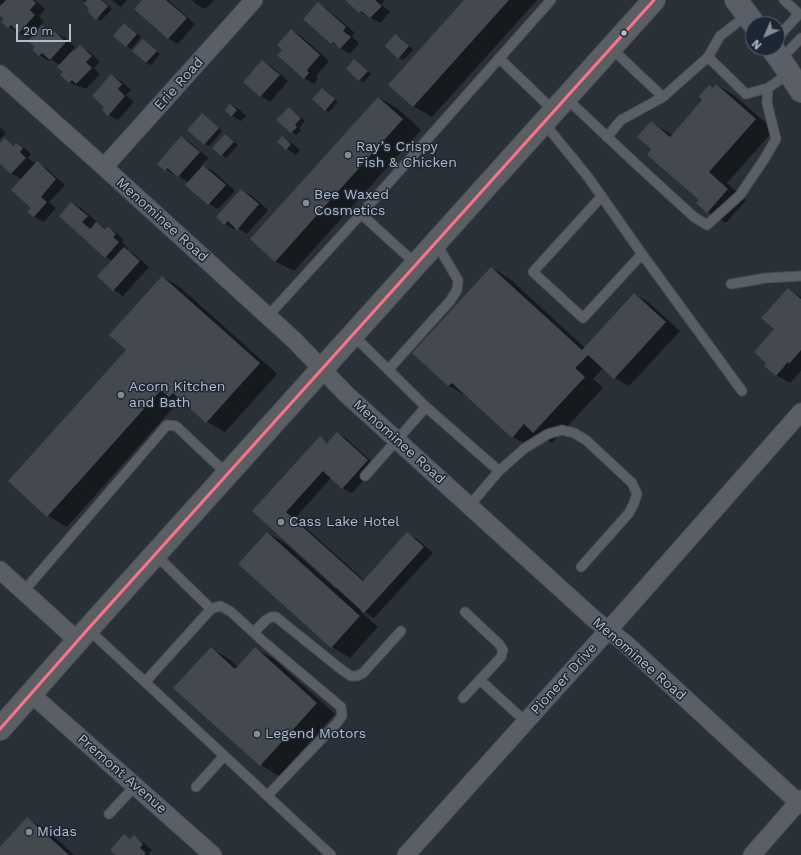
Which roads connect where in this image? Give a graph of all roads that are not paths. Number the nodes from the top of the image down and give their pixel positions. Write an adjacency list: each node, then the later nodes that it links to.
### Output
1 (254, 0): 18 (street, Erie Road)
2 (551, 0): 11 (lane)
3 (654, 0): 9 (highway)
4 (784, 0): 6 (lane)
5 (746, 13): 10 (lane)
6 (800, 13): 7 (lane)
7 (785, 29)
8 (801, 38): 12 (lane)
9 (611, 48): 15 (lane); 16 (highway)
10 (708, 57): 14 (lane); 15 (lane)
11 (499, 58): 16 (lane); 20 (lane)
12 (786, 68): 14 (lane)
13 (0, 74): 18 (street, Menominee Road)
14 (768, 88): 17 (lane)
15 (663, 97): 17 (lane)
16 (555, 111): 17 (lane); 19 (lane); 21 (highway)
17 (607, 137)
18 (104, 167): 26 (street, Menominee Road)
19 (602, 196): 22 (lane); 22 (lane)
20 (361, 214): 23 (lane); 26 (lane)
21 (435, 243): 23 (highway); 29 (lane)
22 (642, 254): 30 (lane)
23 (416, 264): 27 (highway)
24 (801, 276): 25 (lane)
25 (731, 284)
26 (268, 316): 28 (street, Menominee Road)
27 (353, 335): 28 (highway); 29 (lane)
28 (322, 369): 33 (street, Menominee Road); 35 (highway)
29 (388, 370): 31 (lane)
30 (742, 391)
31 (426, 407): 33 (lane); 34 (lane)
32 (801, 412): 44 (street, Pioneer Drive)
33 (397, 440): 36 (lane); 37 (street, Menominee Road)
34 (499, 471): 37 (lane); 39 (lane)
35 (227, 474): 38 (highway); 41 (lane)
36 (365, 476)
37 (469, 506): 44 (street, Menominee Road)
38 (155, 554): 42 (lane); 47 (highway)
39 (581, 567)
40 (0, 570): 41 (street)
41 (23, 592): 47 (street)
42 (211, 609): 46 (lane); 49 (lane)
43 (465, 612): 48 (lane)
44 (608, 630): 52 (street, Pioneer Drive); 58 (street, Menominee Road)
45 (401, 631): 46 (lane)
46 (254, 632): 57 (lane)
47 (83, 635): 49 (lane); 50 (highway)
48 (480, 680): 51 (lane); 52 (lane)
49 (145, 682): 54 (lane)
50 (31, 694): 53 (highway); 55 (street, Premont Avenue)
51 (463, 698)
52 (526, 722): 62 (street, Pioneer Drive)
53 (0, 729)
54 (224, 756): 56 (lane); 57 (lane)
55 (135, 786): 59 (lane); 60 (street, Premont Avenue)
56 (196, 787)
57 (267, 796): 61 (lane)
58 (800, 802): 63 (street)
59 (109, 814)
60 (213, 855)
61 (331, 855)
62 (406, 855)
63 (752, 855)

